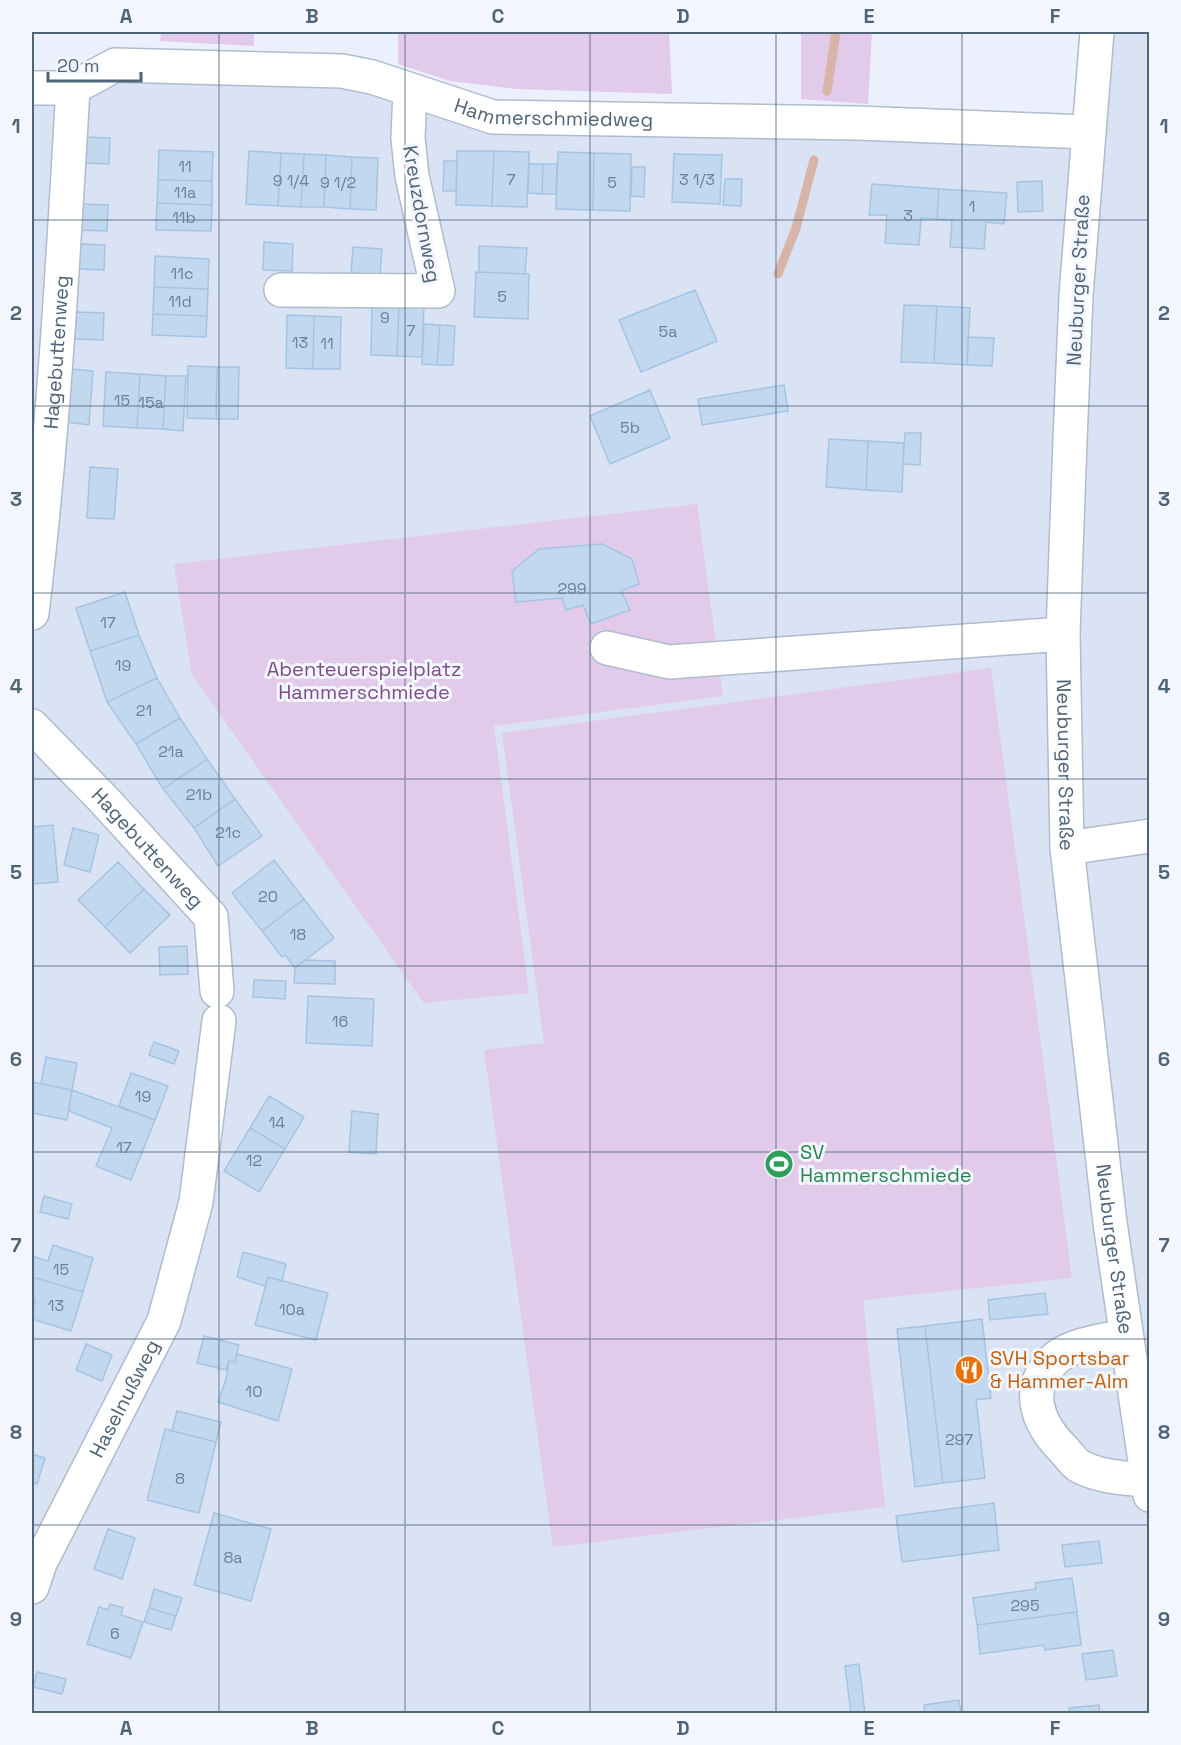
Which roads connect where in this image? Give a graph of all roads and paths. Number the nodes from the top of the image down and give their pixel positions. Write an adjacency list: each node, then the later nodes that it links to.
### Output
1 (1097, 32): 5 (street, Neuburger Straße)
2 (32, 88): 3 (street, Hammerschmiedweg)
3 (73, 88): 4 (street, Hammerschmiedweg); 7 (street, Hagebuttenweg)
4 (410, 90): 5 (street, Hammerschmiedweg); 6 (street, Kreuzdornweg)
5 (1088, 132): 8 (street, Neuburger Straße)
6 (281, 290)
7 (33, 595)
8 (1063, 634): 9 (street); 12 (street, Neuburger Straße)
9 (608, 648)
10 (32, 726): 13 (street, Hagebuttenweg)
11 (1149, 836): 12 (street)
12 (1067, 848): 14 (street, Neuburger Straße)
13 (218, 1006): 16 (street, Haselnußweg)
14 (1126, 1336): 15 (street, Neuburger Straße); 15 (street)
15 (1148, 1487)
16 (32, 1587)

